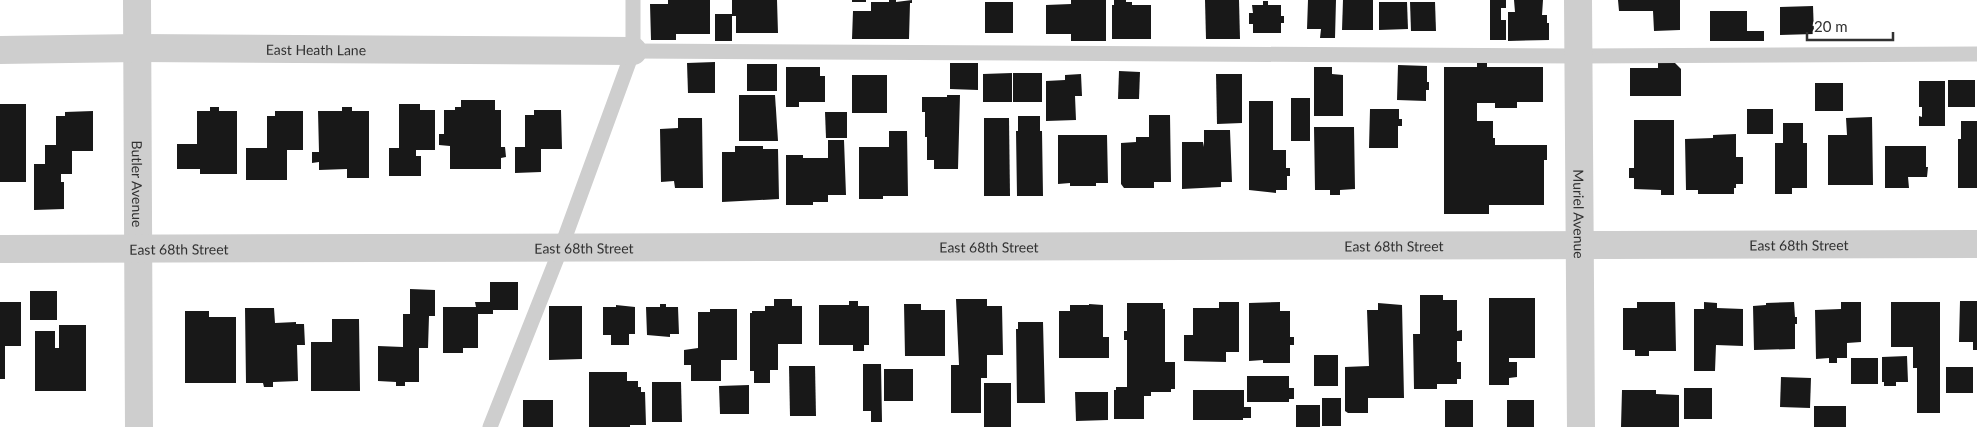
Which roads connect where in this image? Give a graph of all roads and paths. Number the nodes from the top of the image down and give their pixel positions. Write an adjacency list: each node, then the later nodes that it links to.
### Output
1 (138, 0): 4 (street, Butler Avenue)
2 (633, 0): 6 (lane)
3 (1578, 0): 8 (street, Muriel Avenue)
4 (138, 48): 5 (street, East Heath Lane); 6 (street, East Heath Lane); 13 (street, Butler Avenue)
5 (0, 50)
6 (633, 51): 8 (lane); 11 (lane)
7 (1977, 54): 8 (lane)
8 (1579, 56): 10 (street, Muriel Avenue)
9 (1977, 244): 10 (street, East 68th Street)
10 (1580, 245): 11 (street, East 68th Street); 16 (street, Muriel Avenue)
11 (561, 248): 13 (street, East 68th Street); 15 (lane)
12 (0, 249): 13 (street, East 68th Street)
13 (138, 249): 14 (street, Butler Avenue)
14 (139, 427)
15 (490, 427)
16 (1581, 427)

